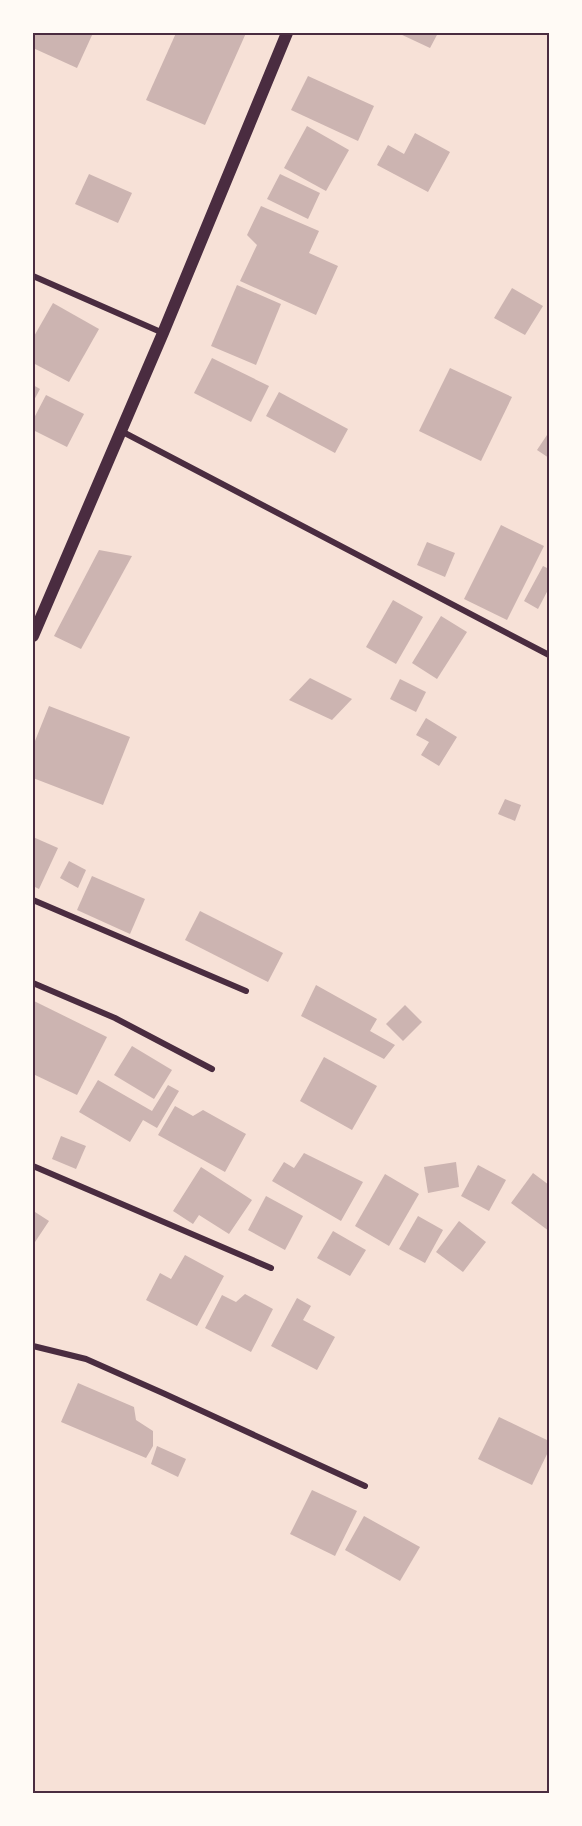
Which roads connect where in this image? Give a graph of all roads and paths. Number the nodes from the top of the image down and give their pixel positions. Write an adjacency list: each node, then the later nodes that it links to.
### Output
1 (287, 33): 3 (main road)
2 (33, 276): 3 (street)
3 (163, 333): 4 (main road)
4 (120, 430): 5 (main road); 6 (street)
5 (33, 636)
6 (549, 655)
7 (33, 900): 9 (street)
8 (33, 983): 10 (street)
9 (246, 991)
10 (212, 1069)
11 (33, 1166): 12 (street)
12 (271, 1268)
13 (33, 1346): 14 (street)
14 (365, 1486)

